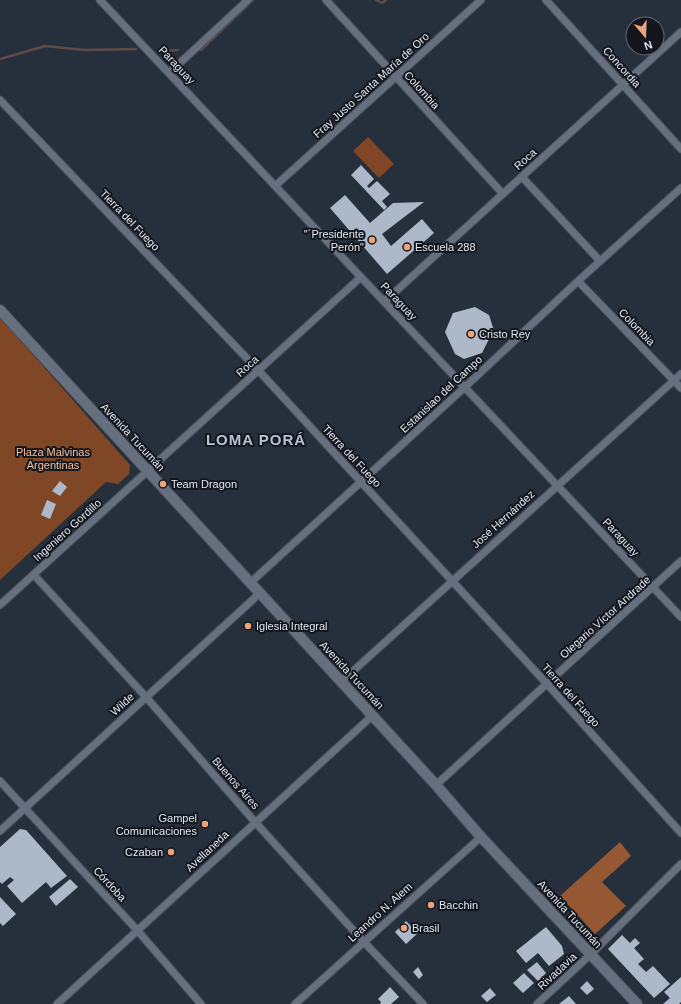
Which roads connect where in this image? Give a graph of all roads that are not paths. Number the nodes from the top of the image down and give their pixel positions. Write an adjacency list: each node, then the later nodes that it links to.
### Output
1 (100, 0): 7 (street, Paraguay)
2 (248, 0): 7 (street)
3 (326, 0): 8 (street, Colombia)
4 (481, 0): 8 (street, Fray Justo Santa María de Oro)
5 (546, 0): 9 (street, Concordia)
6 (681, 32): 9 (street, Roca)
7 (169, 73): 13 (street, Paraguay)
8 (396, 77): 13 (street, Fray Justo Santa María de Oro); 15 (street, Colombia)
9 (623, 85): 11 (street, Concordia); 12 (street, Roca)
10 (0, 100): 21 (street, Tierra del Fuego)
11 (681, 149)
12 (522, 177): 15 (street, Roca); 16 (street)
13 (275, 186): 17 (street, Paraguay)
14 (681, 188): 16 (street, Estanislao del Campo)
15 (503, 194): 19 (street, Roca)
16 (600, 261): 18 (street, Estanislao del Campo)
17 (361, 277): 19 (street, Paraguay); 21 (street, Roca)
18 (578, 281): 23 (street, Colombia); 24 (street, Estanislao del Campo)
19 (384, 302): 24 (street, Paraguay)
20 (0, 310): 26 (main road, Avenida Tucumán)
21 (258, 370): 26 (street, Roca); 27 (street, Tierra del Fuego)
22 (681, 374): 23 (street, José Hernández)
23 (674, 380): 25 (street, Colombia); 28 (street, José Hernández)
24 (465, 387): 27 (street, Estanislao del Campo); 28 (street, Paraguay)
25 (681, 388)
26 (148, 471): 30 (street, Ingeniero Gordillo); 32 (main road, Avenida Tucumán)
27 (361, 482): 31 (street, Tierra del Fuego); 32 (street, Estanislao del Campo)
28 (557, 485): 31 (street, José Hernández); 33 (street, Paraguay)
29 (681, 561): 33 (street, Olegario Víctor Andrade)
30 (34, 574): 35 (street, Ingeniero Gordillo); 39 (street, Buenos Aires)
31 (452, 581): 37 (street, José Hernández); 38 (street, Tierra del Fuego)
32 (250, 583): 34 (main road, Avenida Tucumán)
33 (653, 587): 36 (street, Paraguay); 38 (street, Olegario Víctor Andrade)
34 (260, 593): 37 (main road, Avenida Tucumán); 39 (street, Wilde)
35 (0, 605)
36 (681, 617)
37 (341, 682): 40 (main road, Avenida Tucumán)
38 (547, 684): 42 (street, Olegario Víctor Andrade); 46 (street, Tierra del Fuego)
39 (146, 697): 43 (street, Wilde); 44 (street, Buenos Aires)
40 (372, 716): 42 (main road, Avenida Tucumán); 44 (street, Avellaneda)
41 (0, 781): 43 (street, Córdoba)
42 (436, 785): 47 (main road, Avenida Tucumán)
43 (25, 808): 45 (street, Wilde); 49 (street, Córdoba)
44 (255, 822): 49 (street, Avellaneda); 50 (street, Buenos Aires)
45 (0, 830)
46 (681, 833)
47 (481, 836): 50 (street, Leandro N. Alem); 51 (main road, Avenida Tucumán)
48 (681, 864): 51 (street, Rivadavia)
49 (137, 930): 52 (street, Avellaneda); 53 (street, Córdoba)
50 (363, 941): 54 (street, Leandro N. Alem); 55 (street, Buenos Aires)
51 (591, 954): 56 (street, Rivadavia); 57 (main road, Avenida Tucumán)
52 (57, 1004)
53 (201, 1004)
54 (295, 1004)
55 (423, 1004)
56 (537, 1004)
57 (637, 1004)

